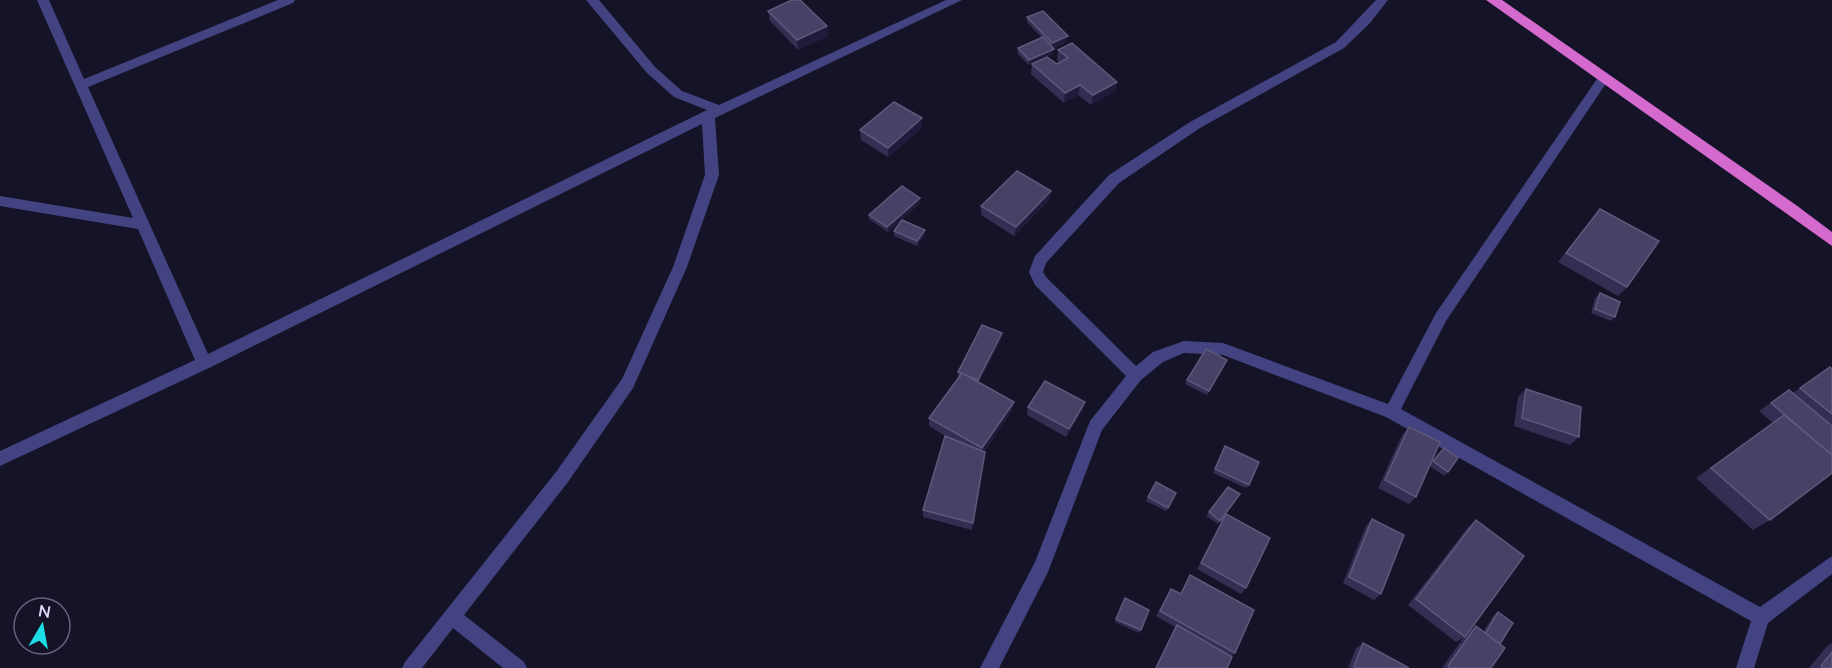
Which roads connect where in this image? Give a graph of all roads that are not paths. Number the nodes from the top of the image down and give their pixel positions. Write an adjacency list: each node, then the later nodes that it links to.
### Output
1 (44, 0): 8 (street)
2 (289, 0): 8 (street)
3 (592, 0): 9 (street)
4 (956, 0): 9 (street)
5 (1382, 0): 14 (street)
6 (1493, 0): 7 (highway)
7 (1603, 79): 12 (highway); 15 (street)
8 (83, 84): 11 (street)
9 (714, 113): 13 (street); 18 (street)
10 (0, 201): 11 (street)
11 (144, 225): 13 (street)
12 (1832, 240)
13 (204, 363): 16 (street)
14 (1136, 375): 15 (street); 22 (street)
15 (1392, 412): 19 (street)
16 (0, 459)
17 (1832, 564): 19 (street)
18 (452, 616): 20 (street); 21 (street)
19 (1761, 617): 23 (street)
20 (411, 668)
21 (518, 668)
22 (989, 668)
23 (1745, 668)

